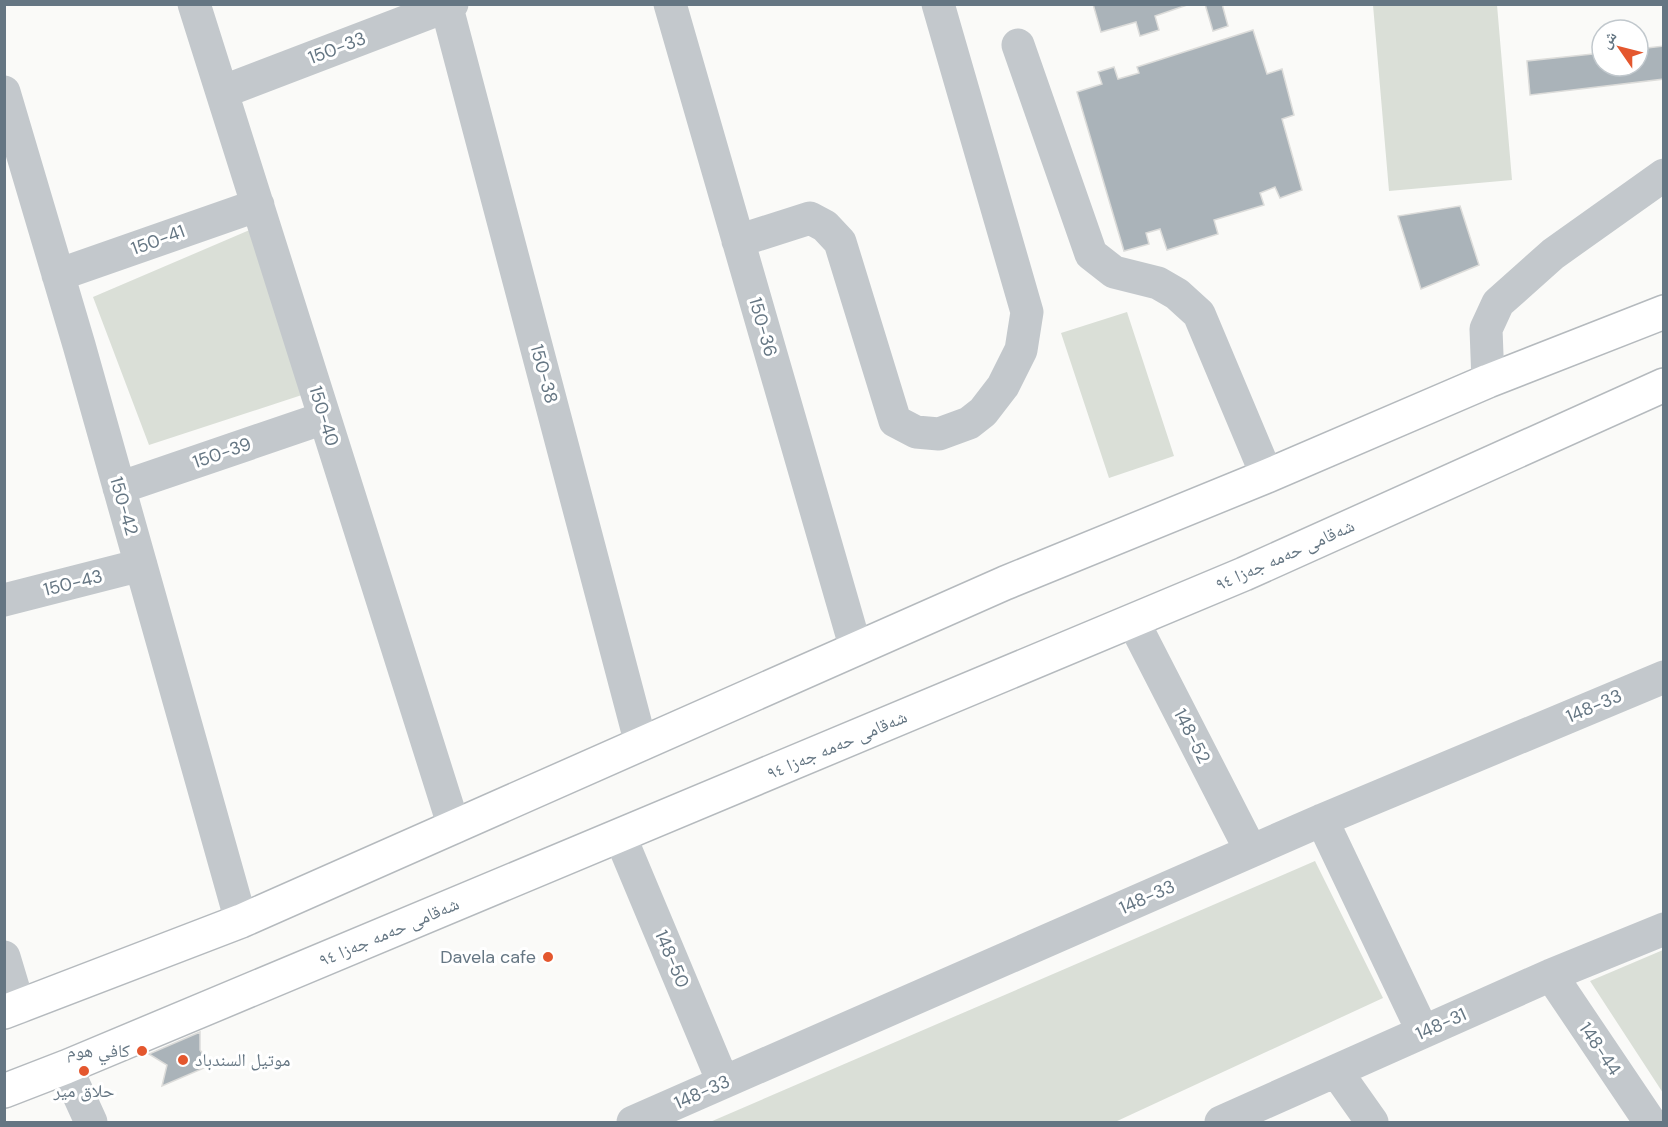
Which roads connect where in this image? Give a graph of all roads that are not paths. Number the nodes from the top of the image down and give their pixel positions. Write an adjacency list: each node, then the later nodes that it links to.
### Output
1 (194, 4): 7 (street, 150-40)
2 (670, 4): 10 (street, 150-36)
3 (938, 4): 10 (street)
4 (448, 5): 7 (street, 150-33); 23 (street, 150-38)
5 (1018, 45): 16 (street)
6 (4, 92): 11 (street, 150-42)
7 (222, 92): 9 (street, 150-40)
8 (1664, 175): 13 (street)
9 (258, 205): 11 (street, 150-41); 15 (street, 150-40)
10 (738, 241): 21 (street, 150-36)
11 (58, 275): 17 (street, 150-42)
12 (1664, 312): 13 (main road)
13 (1488, 381): 16 (main road)
14 (1664, 385): 20 (main road, شەقامی حەمە جەزا ٩٤)
15 (324, 418): 17 (street, 150-39); 25 (street, 150-40)
16 (1267, 476): 21 (main road)
17 (119, 488): 18 (street, 150-42)
18 (141, 565): 19 (street, 150-43); 28 (street, 150-42)
19 (4, 600)
20 (1132, 621): 26 (main road, شەقامی حەمە جەزا ٩٤); 27 (street, 148-52)
21 (856, 649): 23 (main road)
22 (1664, 677): 24 (street, 148-33)
23 (641, 744): 25 (main road)
24 (1322, 820): 27 (street, 148-33); 33 (street)
25 (453, 827): 28 (main road)
26 (620, 836): 34 (main road, شەقامی حەمە جەزا ٩٤); 36 (street, 148-50)
27 (1251, 851): 36 (street, 148-33)
28 (241, 921): 32 (main road)
29 (1664, 929): 31 (street, 148-31)
30 (4, 957): 32 (street)
31 (1551, 975): 33 (street, 148-31); 42 (street, 148-44)
32 (12, 1010)
33 (1424, 1032): 35 (street, 148-31)
34 (66, 1067): 37 (main road, شەقامی حەمە جەزا ٩٤); 38 (street)
35 (1336, 1071): 40 (street, 148-31); 41 (street)
36 (723, 1082): 39 (street, 148-33)
37 (4, 1091)
38 (91, 1122)
39 (633, 1122)
40 (1221, 1122)
41 (1372, 1122)
42 (1650, 1122)

